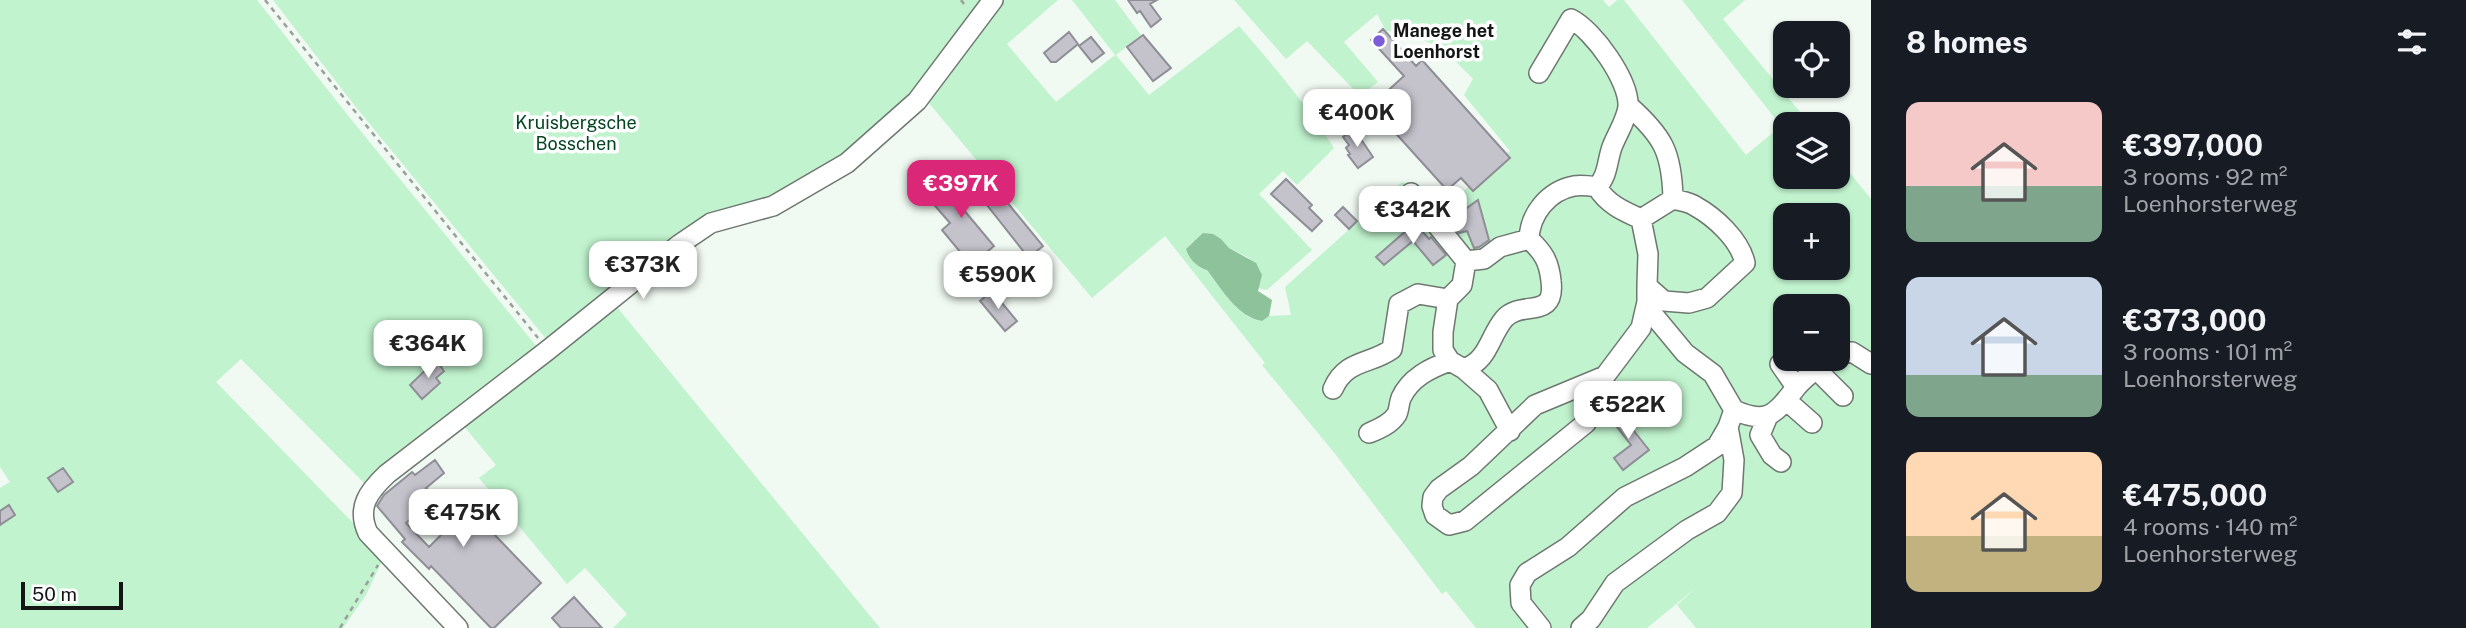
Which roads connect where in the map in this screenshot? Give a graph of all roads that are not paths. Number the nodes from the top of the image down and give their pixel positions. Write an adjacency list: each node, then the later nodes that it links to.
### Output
1 (993, 0): 28 (street)
2 (1539, 73): 3 (street)
3 (1628, 105): 4 (street); 6 (street)
4 (1597, 187): 7 (street); 8 (street)
5 (1410, 193): 9 (street)
6 (1673, 199): 7 (street); 10 (street)
7 (1641, 219): 10 (street)
8 (1529, 239): 9 (street); 14 (street)
9 (1466, 261): 11 (street)
10 (1647, 294): 18 (street); 23 (street)
11 (1448, 299): 14 (street); 19 (street)
12 (1850, 352): 13 (street)
13 (1871, 364)
14 (1457, 365): 25 (street); 26 (street)
15 (1783, 371): 20 (street)
16 (1816, 371): 20 (street)
17 (1827, 371): 21 (street)
18 (1605, 376): 25 (street); 25 (street)
19 (1333, 389)
20 (1791, 394): 22 (street); 24 (street)
21 (1843, 396)
22 (1768, 416): 23 (street); 27 (street)
23 (1731, 419): 29 (street); 30 (street)
24 (1812, 424)
25 (1510, 431)
26 (1368, 433)
27 (1781, 462)
28 (458, 628)
29 (1541, 628)
30 (1581, 628)

